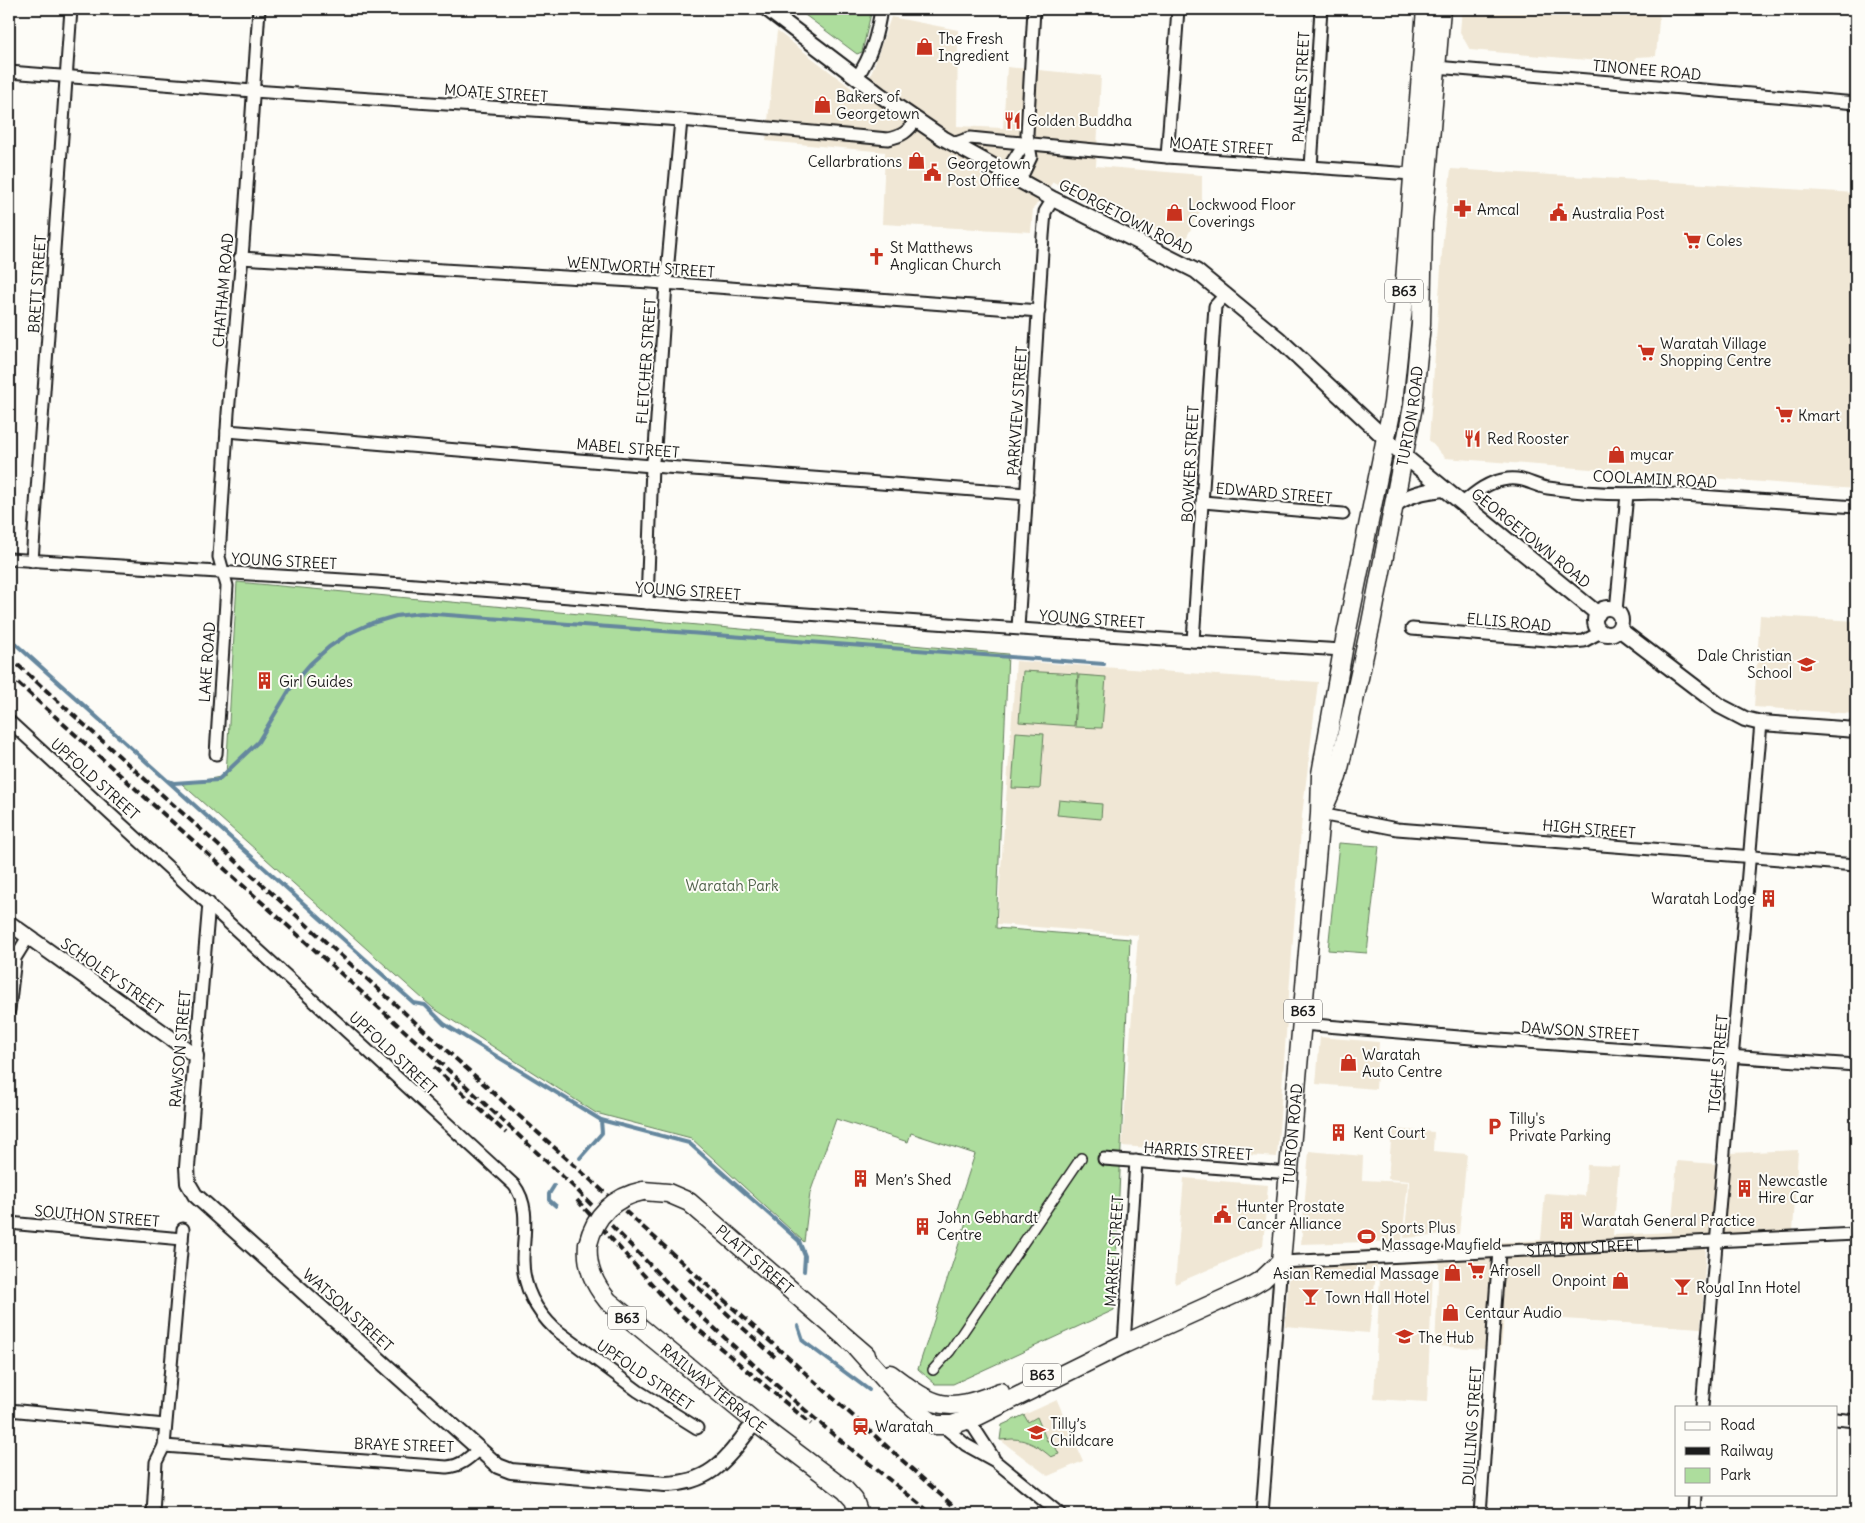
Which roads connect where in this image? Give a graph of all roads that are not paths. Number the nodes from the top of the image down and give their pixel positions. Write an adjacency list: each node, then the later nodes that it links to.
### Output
1 (70, 9): 12 (street, BRETT STREET)
2 (259, 9): 14 (street, CHATHAM ROAD)
3 (767, 9): 13 (street, GEORGETOWN ROAD)
4 (881, 9): 13 (street)
5 (1034, 9): 18 (street)
6 (1178, 9): 20 (street)
7 (1320, 9): 21 (street, PALMER STREET)
8 (1426, 9): 23 (main road, TURTON ROAD / B63)
9 (1441, 9): 10 (main road, TURTON ROAD / B63)
10 (1436, 67): 15 (street, TINONEE ROAD); 32 (main road, TURTON ROAD / B63)
11 (9, 72): 12 (street, MOATE STREET)
12 (66, 77): 14 (street, MOATE STREET); 43 (street, BRETT STREET)
13 (857, 77): 17 (street, GEORGETOWN ROAD)
14 (253, 91): 16 (street, MOATE STREET); 26 (street, CHATHAM ROAD)
15 (1856, 103)
16 (681, 120): 17 (street, MOATE STREET); 27 (street, FLETCHER STREET)
17 (916, 120): 19 (street, GEORGETOWN ROAD)
18 (1027, 143): 19 (street, MOATE STREET); 20 (street, MOATE STREET); 22 (street); 24 (street)
19 (953, 144): 22 (street, GEORGETOWN ROAD)
20 (1167, 157): 21 (street, MOATE STREET)
21 (1311, 167): 23 (street, MOATE STREET)
22 (1006, 172): 24 (street, GEORGETOWN ROAD)
23 (1412, 174): 31 (main road, TURTON ROAD / B63)
24 (1020, 180): 25 (street, GEORGETOWN ROAD)
25 (1053, 198): 28 (street, GEORGETOWN ROAD); 29 (street, PARKVIEW STREET)
26 (240, 258): 27 (street, WENTWORTH STREET); 30 (street, CHATHAM ROAD)
27 (666, 284): 29 (street, WENTWORTH STREET); 33 (street, FLETCHER STREET)
28 (1226, 294): 31 (street, GEORGETOWN ROAD); 37 (street, BOWKER STREET)
29 (1038, 311): 35 (street, PARKVIEW STREET)
30 (227, 431): 33 (street, MABEL STREET); 44 (street, CHATHAM ROAD)
31 (1386, 438): 32 (street, GEORGETOWN ROAD); 53 (main road, TURTON ROAD / B63)
32 (1403, 455): 34 (street, GEORGETOWN ROAD); 39 (main road, TURTON ROAD / B63)
33 (652, 466): 35 (street, MABEL STREET); 45 (street, FLETCHER STREET)
34 (1444, 489): 38 (street, GEORGETOWN ROAD); 39 (street)
35 (1027, 494): 48 (street, PARKVIEW STREET)
36 (1627, 494): 38 (street, COOLAMIN ROAD); 40 (street, COOLAMIN ROAD); 46 (street)
37 (1203, 502): 41 (street, EDWARD STREET); 52 (street, BOWKER STREET)
38 (1462, 504): 47 (street, GEORGETOWN ROAD)
39 (1394, 505): 58 (main road, TURTON ROAD / B63)
40 (1856, 507)
41 (1343, 514)
42 (9, 558): 43 (street, YOUNG STREET)
43 (32, 561): 44 (street, YOUNG STREET)
44 (224, 573): 45 (street, YOUNG STREET); 57 (street, LAKE ROAD)
45 (647, 603): 48 (street, YOUNG STREET)
46 (1616, 611): 47 (street); 50 (street)
47 (1598, 614): 51 (street)
48 (1018, 628): 52 (street, YOUNG STREET)
49 (1412, 628): 51 (street, ELLIS ROAD)
50 (1619, 629): 51 (street); 55 (street)
51 (1601, 632)
52 (1193, 641): 53 (street, YOUNG STREET)
53 (1343, 650): 58 (main road, TURTON ROAD / B63)
54 (9, 721): 61 (street, UPFOLD STREET)
55 (1761, 723): 56 (street); 59 (street, TIGHE STREET)
56 (1856, 730)
57 (216, 754)
58 (1320, 814): 59 (street, HIGH STREET); 65 (main road, TURTON ROAD / B63)
59 (1751, 857): 60 (street, HIGH STREET); 67 (street, TIGHE STREET)
60 (1856, 865)
61 (209, 904): 66 (street, RAWSON STREET); 91 (street, UPFOLD STREET)
62 (9, 923): 63 (street, SCHOLEY STREET)
63 (28, 937): 64 (street); 66 (street, SCHOLEY STREET)
64 (9, 1010)
65 (1302, 1024): 67 (street, DAWSON STREET); 72 (main road, TURTON ROAD / B63)
66 (196, 1056): 74 (street, RAWSON STREET)
67 (1733, 1057): 68 (street, DAWSON STREET); 77 (street, TIGHE STREET)
68 (1856, 1065)
69 (1081, 1158): 81 (street)
70 (1104, 1159): 71 (street, HARRIS STREET)
71 (1136, 1162): 72 (street, HARRIS STREET); 80 (street, MARKET STREET)
72 (1289, 1173): 79 (main road, TURTON ROAD / B63)
73 (643, 1191): 82 (main road, PLATT STREET / B63); 88 (main road, RAILWAY TERRACE / B63, bridge)
74 (195, 1195): 93 (street, WATSON STREET)
75 (9, 1223): 89 (street, SOUTHON STREET)
76 (1856, 1234): 77 (street, STATION STREET)
77 (1717, 1240): 78 (street, STATION STREET); 83 (street, TIGHE STREET)
78 (1499, 1250): 79 (street, STATION STREET); 100 (street, DULLING STREET)
79 (1281, 1262): 80 (main road, B63); 99 (street, TURTON ROAD)
80 (1124, 1344): 82 (main road, B63); 86 (main road, B63)
81 (932, 1370)
82 (913, 1396): 86 (main road); 90 (main road, B63)
83 (1702, 1406)
84 (9, 1410): 89 (street)
85 (1838, 1419): 87 (street)
86 (969, 1420): 90 (main road, B63); 94 (street)
87 (1856, 1421)
88 (755, 1422): 93 (street); 96 (main road, RAILWAY TERRACE / B63)
89 (165, 1425): 92 (street)
90 (943, 1426): 94 (street)
91 (697, 1428)
92 (164, 1446): 93 (street, BRAYE STREET); 97 (street)
93 (479, 1449)
94 (995, 1461): 98 (street)
95 (1695, 1496): 101 (street)
96 (858, 1512)
97 (153, 1514)
98 (1060, 1514)
99 (1262, 1514)
100 (1480, 1514)
101 (1694, 1514)

